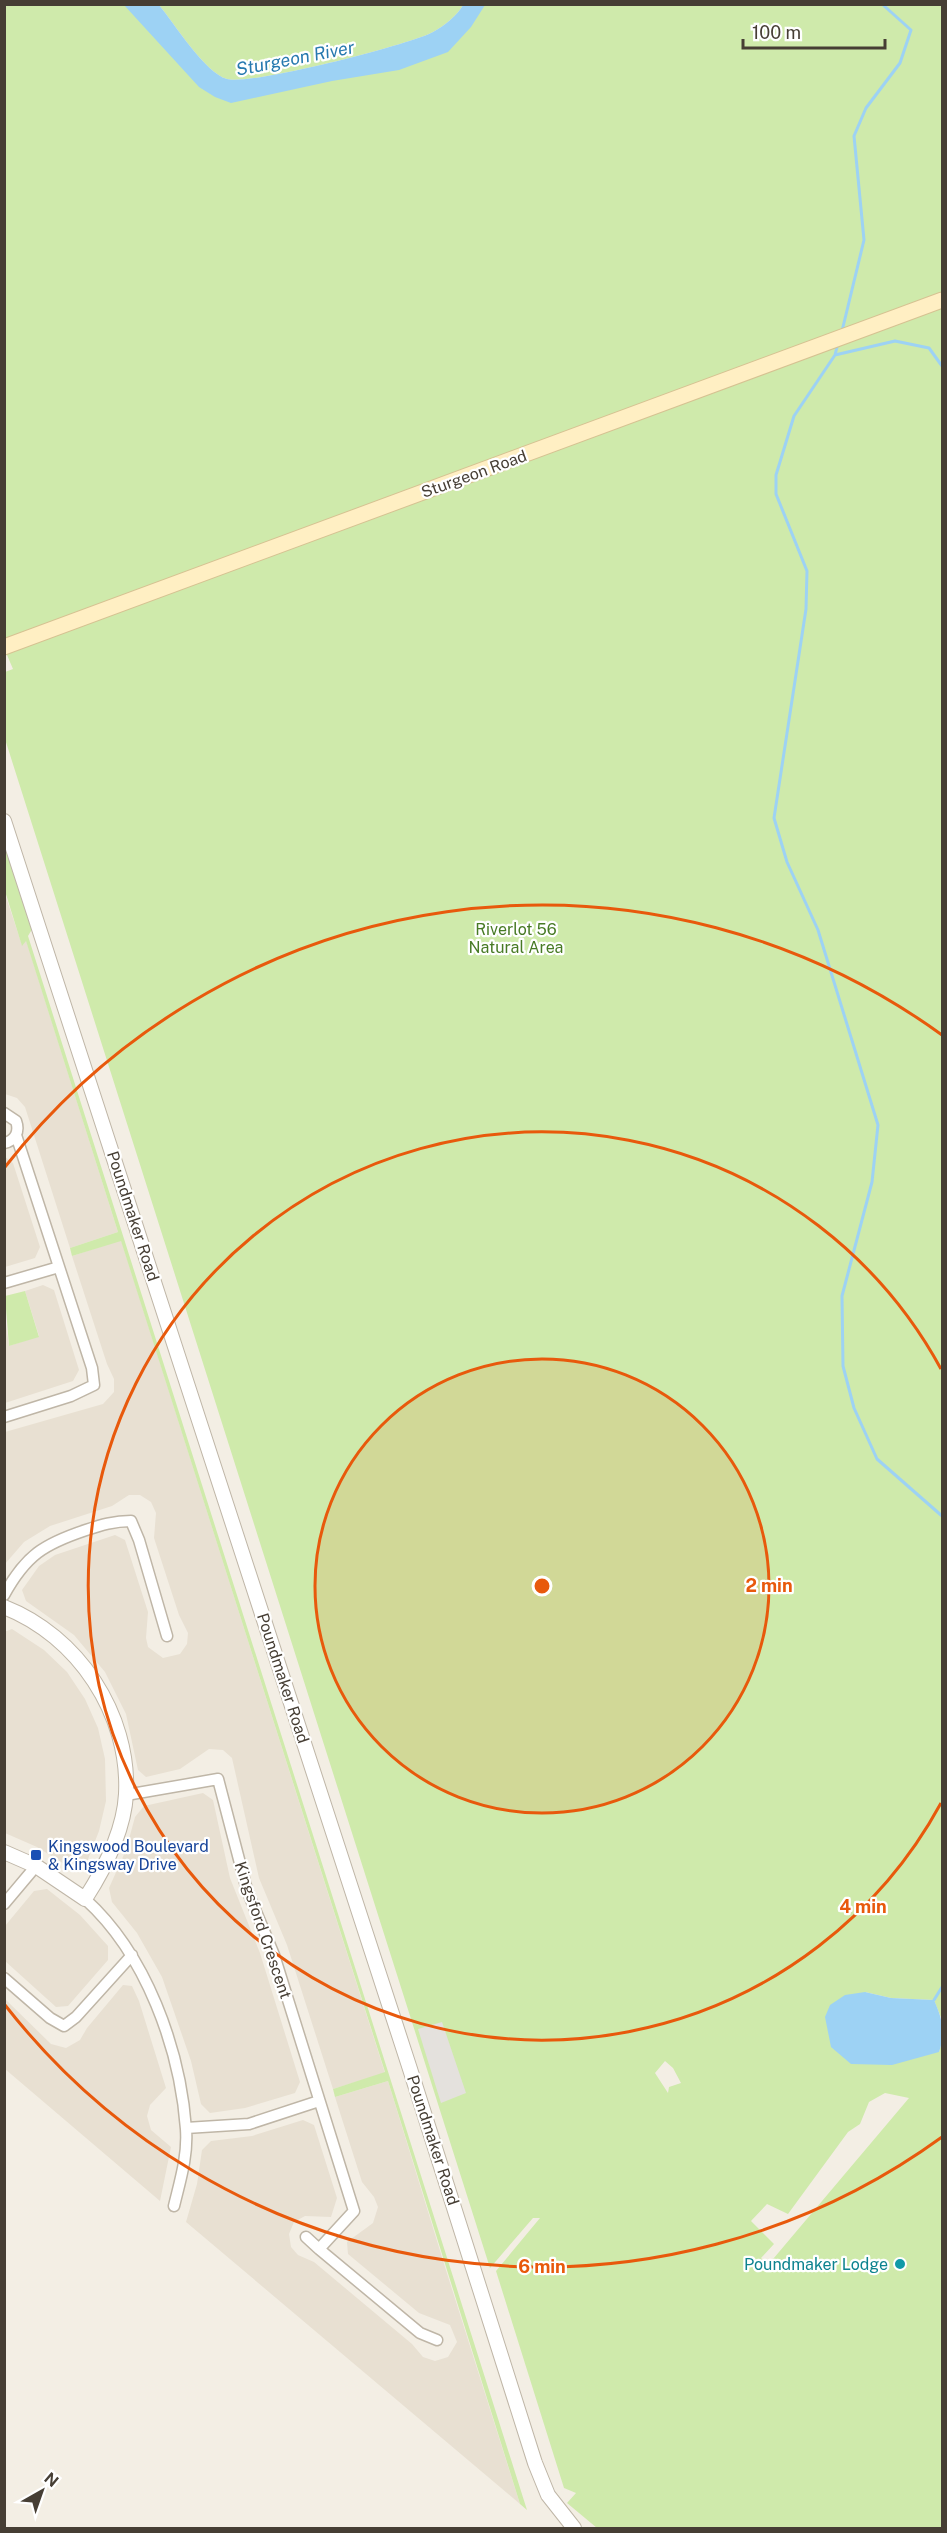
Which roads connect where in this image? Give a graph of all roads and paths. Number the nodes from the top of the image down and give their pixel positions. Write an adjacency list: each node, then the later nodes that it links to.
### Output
1 (942, 300): 2 (main road, Sturgeon Road)
2 (4, 647)
3 (4, 820): 26 (street, Poundmaker Road)
4 (4, 1113): 5 (street)
5 (16, 1135): 6 (street); 7 (street)
6 (4, 1143)
7 (59, 1267): 8 (street); 9 (street)
8 (4, 1283)
9 (4, 1417)
10 (4, 1595): 12 (street)
11 (4, 1607): 13 (street)
12 (167, 1636)
13 (126, 1795): 16 (street); 20 (street, Kingsford Crescent)
14 (4, 1852): 15 (street)
15 (36, 1866): 16 (street); 17 (street)
16 (85, 1899): 18 (street)
17 (4, 1904)
18 (132, 1955): 19 (street); 21 (street)
19 (4, 1978)
20 (319, 2101): 21 (street); 24 (street, Kingsford Crescent)
21 (186, 2128): 22 (street)
22 (174, 2206)
23 (306, 2237): 24 (street)
24 (319, 2249): 25 (street)
25 (437, 2340)
26 (574, 2529)

